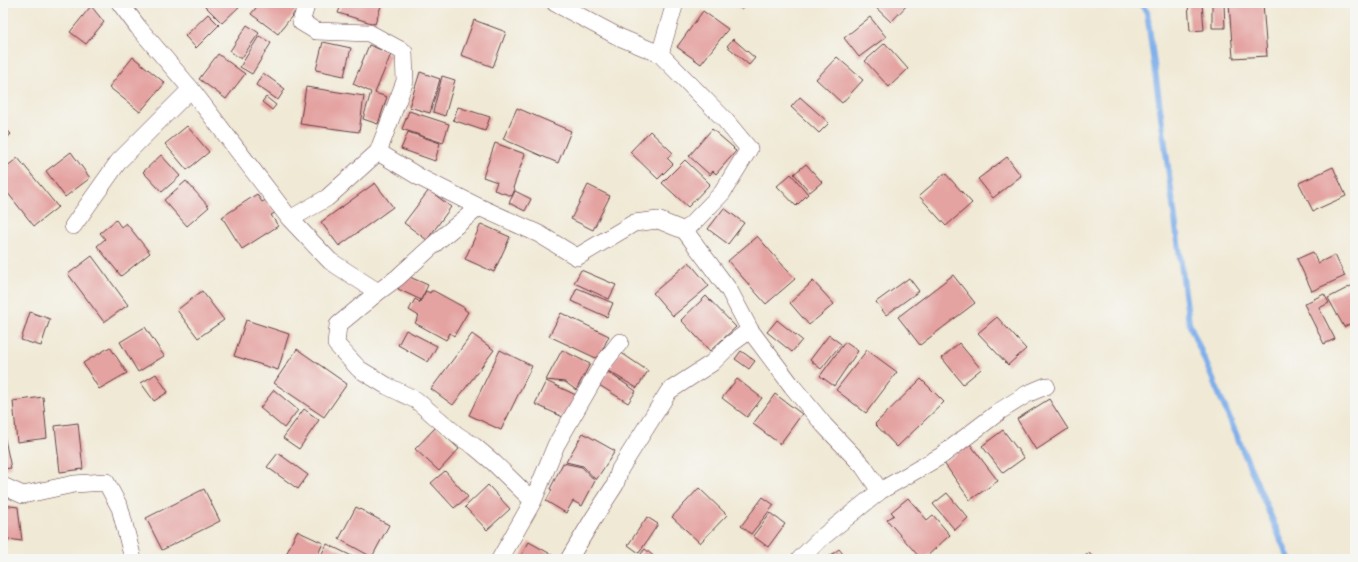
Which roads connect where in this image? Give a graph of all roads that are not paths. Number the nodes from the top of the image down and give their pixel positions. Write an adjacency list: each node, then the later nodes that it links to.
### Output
1 (120, 3): 6 (street)
2 (307, 3): 7 (street)
3 (556, 3): 5 (street)
4 (675, 3): 5 (street)
5 (660, 54): 11 (street)
6 (191, 89): 9 (street); 10 (street)
7 (378, 152): 8 (street); 9 (street)
8 (479, 207): 11 (street); 12 (street)
9 (290, 219): 12 (street)
10 (72, 226)
11 (685, 231): 13 (street)
12 (378, 292): 18 (street)
13 (750, 330): 17 (street); 21 (street)
14 (620, 342): 18 (street)
15 (1046, 386): 17 (street)
16 (3, 486): 19 (street)
17 (880, 491): 22 (street)
18 (533, 501): 20 (street)
19 (133, 559)
20 (500, 559)
21 (569, 559)
22 (800, 559)

